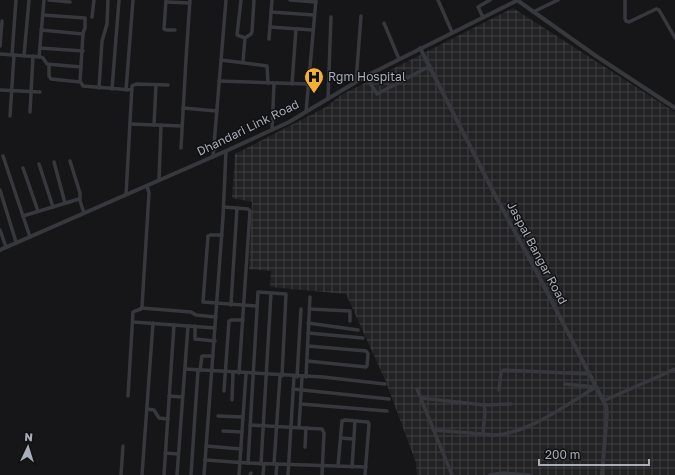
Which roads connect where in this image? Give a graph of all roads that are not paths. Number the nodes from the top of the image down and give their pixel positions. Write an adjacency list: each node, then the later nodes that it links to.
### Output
1 (16, 0): 48 (street)
2 (29, 0): 49 (street)
3 (44, 0): 25 (street)
4 (50, 0): 22 (street)
5 (94, 0): 28 (street)
6 (108, 0): 68 (street)
7 (119, 0): 69 (street)
8 (133, 0): 72 (street)
9 (226, 0): 53 (street)
10 (241, 0): 40 (street)
11 (254, 0): 40 (street)
12 (272, 0): 23 (street)
13 (290, 0): 21 (street)
14 (438, 0): 38 (street)
15 (490, 0): 30 (street)
16 (517, 0): 24 (street); 30 (street, Dhandari Link Road)
17 (558, 0): 24 (street)
18 (625, 0): 41 (street)
19 (166, 1): 20 (street); 36 (street)
20 (190, 1): 77 (street)
21 (316, 1): 26 (street)
22 (70, 2)
23 (271, 12): 26 (street); 33 (street)
24 (533, 12): 78 (street)
25 (43, 15): 35 (street); 39 (street)
26 (314, 15): 37 (street)
27 (361, 16): 61 (street)
28 (92, 17)
29 (331, 17): 76 (street)
30 (483, 17): 38 (street, Dhandari Link Road)
31 (2, 21): 43 (street)
32 (384, 23): 52 (street)
33 (270, 27): 34 (street); 42 (street)
34 (296, 29): 37 (street); 64 (street)
35 (42, 30): 39 (street); 44 (street)
36 (175, 30)
37 (313, 30): 65 (street)
38 (452, 32): 45 (street, Dhandari Link Road)
39 (83, 33): 46 (street)
40 (245, 38): 54 (street)
41 (675, 38)
42 (269, 39)
43 (0, 46)
44 (40, 48): 46 (street); 51 (street)
45 (420, 48): 52 (street, Dhandari Link Road); 56 (street, Jaspal Bangar Road)
46 (83, 51): 57 (street)
47 (0, 54): 48 (street)
48 (13, 55): 49 (street); 71 (street)
49 (24, 56): 50 (street)
50 (33, 56): 51 (street); 74 (street)
51 (39, 57): 55 (street)
52 (399, 59): 58 (street, Dhandari Link Road)
53 (221, 60): 54 (street); 59 (street)
54 (243, 62): 62 (street)
55 (49, 65): 57 (street); 60 (street)
56 (430, 66): 58 (street); 149 (street, Jaspal Bangar Road)
57 (81, 67): 60 (street)
58 (366, 76): 61 (street, Dhandari Link Road)
59 (220, 81): 62 (street); 79 (street)
60 (80, 82): 68 (street)
61 (356, 82): 76 (street, Dhandari Link Road)
62 (268, 83): 63 (street)
63 (274, 84): 64 (street); 87 (street)
64 (292, 84): 65 (street)
65 (308, 84): 81 (street)
66 (156, 85): 67 (street); 73 (street); 84 (street)
67 (168, 85)
68 (99, 88): 69 (street)
69 (112, 89): 72 (street)
70 (0, 90): 71 (street)
71 (12, 90): 74 (street); 82 (street)
72 (126, 90): 73 (street)
73 (132, 90): 83 (street)
74 (30, 92): 75 (street); 80 (street)
75 (40, 92)
76 (328, 98): 81 (street, Dhandari Link Road)
77 (183, 108): 79 (street); 86 (street)
78 (675, 108)
79 (217, 111): 91 (street)
80 (30, 112)
81 (306, 112): 87 (street, Dhandari Link Road)
82 (10, 116)
83 (130, 124): 84 (street); 99 (street)
84 (154, 125): 85 (street)
85 (161, 125): 86 (street); 96 (street)
86 (182, 126): 88 (street)
87 (272, 130): 89 (street, Dhandari Link Road)
88 (181, 148)
89 (226, 152): 91 (street, Dhandari Link Road); 103 (street)
90 (3, 156): 107 (street)
91 (213, 157): 96 (street, Dhandari Link Road)
92 (70, 161): 100 (street)
93 (54, 162): 101 (street)
94 (39, 164): 102 (street)
95 (23, 168): 105 (street)
96 (159, 180): 97 (street, Dhandari Link Road)
97 (147, 186): 99 (street, Dhandari Link Road); 120 (street)
98 (0, 190): 111 (street)
99 (126, 195): 106 (street, Dhandari Link Road)
100 (80, 199): 101 (street); 106 (street)
101 (65, 203): 102 (street)
102 (53, 207): 105 (street)
103 (224, 207): 104 (street); 109 (street)
104 (237, 208): 117 (street); 118 (street)
105 (38, 211): 107 (street)
106 (84, 213): 110 (street, Dhandari Link Road)
107 (23, 216): 110 (street)
108 (0, 230): 112 (street)
109 (222, 235): 116 (street); 116 (street)
110 (30, 237): 111 (street, Dhandari Link Road)
111 (16, 242): 112 (street, Dhandari Link Road)
112 (6, 247): 113 (street, Dhandari Link Road)
113 (0, 250)
114 (271, 293): 119 (street); 150 (street); 151 (street)
115 (310, 297): 122 (street)
116 (217, 303): 117 (street); 123 (street)
117 (231, 305): 118 (street)
118 (244, 306): 119 (street); 124 (street)
119 (257, 306): 148 (street)
120 (141, 308): 123 (street); 126 (street)
121 (300, 309): 152 (street)
122 (310, 309): 125 (street); 128 (street)
123 (216, 317): 132 (street)
124 (243, 320): 144 (street); 146 (street)
125 (350, 321)
126 (132, 322): 127 (street); 162 (street)
127 (153, 323): 129 (street); 172 (street)
128 (308, 323): 133 (street); 134 (street)
129 (174, 325): 130 (street); 163 (street)
130 (188, 326): 131 (street); 141 (street)
131 (195, 326): 132 (street); 136 (street)
132 (216, 328): 136 (street)
133 (358, 330)
134 (308, 333): 135 (street); 137 (street)
135 (363, 338)
136 (214, 341): 138 (street)
137 (308, 346): 139 (street); 139 (street)
138 (213, 356): 142 (street); 143 (street)
139 (307, 361): 153 (street)
140 (675, 368): 168 (street)
141 (184, 369): 142 (street); 164 (street)
142 (199, 370): 143 (street); 210 (street)
143 (212, 371): 144 (street); 191 (street)
144 (225, 372): 145 (street); 161 (street)
145 (234, 373): 146 (street); 167 (street)
146 (239, 373): 147 (street)
147 (246, 374): 148 (street); 175 (street)
148 (253, 374): 150 (street); 178 (street)
149 (589, 374): 156 (street, Jaspal Bangar Road); 160 (street)
150 (267, 375): 151 (street); 179 (street)
151 (281, 376): 152 (street); 180 (street)
152 (295, 377): 153 (street); 157 (street)
153 (304, 377): 154 (street); 159 (street)
154 (385, 384)
155 (566, 384): 156 (street)
156 (596, 387): 168 (street, Jaspal Bangar Road); 187 (street)
157 (293, 389): 159 (street); 181 (street)
158 (417, 389): 166 (street)
159 (302, 390): 165 (street); 169 (street)
160 (499, 390)
161 (224, 391)
162 (128, 396)
163 (169, 396): 164 (street); 176 (street)
164 (182, 397): 195 (street)
165 (390, 398)
166 (421, 398): 171 (street); 184 (street)
167 (232, 400)
168 (603, 401): 221 (street, Jaspal Bangar Road)
169 (301, 404): 173 (street); 182 (street)
170 (511, 404): 171 (street)
171 (484, 405): 187 (street)
172 (146, 409): 176 (street); 207 (street)
173 (387, 411)
174 (218, 416): 175 (street)
175 (243, 417): 186 (street)
176 (168, 419): 194 (street)
177 (355, 421): 188 (street); 189 (street); 205 (street)
178 (250, 425): 179 (street); 198 (street)
179 (263, 426): 180 (street); 199 (street)
180 (276, 426): 181 (street); 200 (street)
181 (290, 427): 182 (street); 201 (street)
182 (299, 428): 183 (street)
183 (306, 428): 192 (street); 202 (street)
184 (433, 430): 187 (street); 218 (street)
185 (223, 431): 186 (street)
186 (242, 432): 193 (street)
187 (483, 434)
188 (340, 438): 189 (street); 203 (street)
189 (354, 439): 204 (street)
190 (123, 446): 206 (street)
191 (206, 446): 193 (street); 196 (street)
192 (305, 447)
193 (241, 449): 197 (street)
194 (165, 453): 195 (street); 208 (street)
195 (178, 454): 209 (street)
196 (205, 460): 197 (street); 211 (street)
197 (240, 463): 198 (street); 212 (street)
198 (248, 463): 199 (street)
199 (262, 464): 200 (street); 213 (street)
200 (275, 464): 201 (street); 214 (street)
201 (288, 465): 202 (street); 215 (street)
202 (322, 466): 203 (street); 216 (street)
203 (338, 466): 204 (street)
204 (352, 467): 205 (street)
205 (366, 467): 217 (street)
206 (121, 475)
207 (142, 475)
208 (164, 475)
209 (177, 475)
210 (191, 475)
211 (204, 475)
212 (239, 475)
213 (263, 475)
214 (276, 475)
215 (288, 475)
216 (322, 475)
217 (365, 475)
218 (452, 475)
219 (490, 475): 220 (street)
220 (529, 475)
221 (602, 475)

